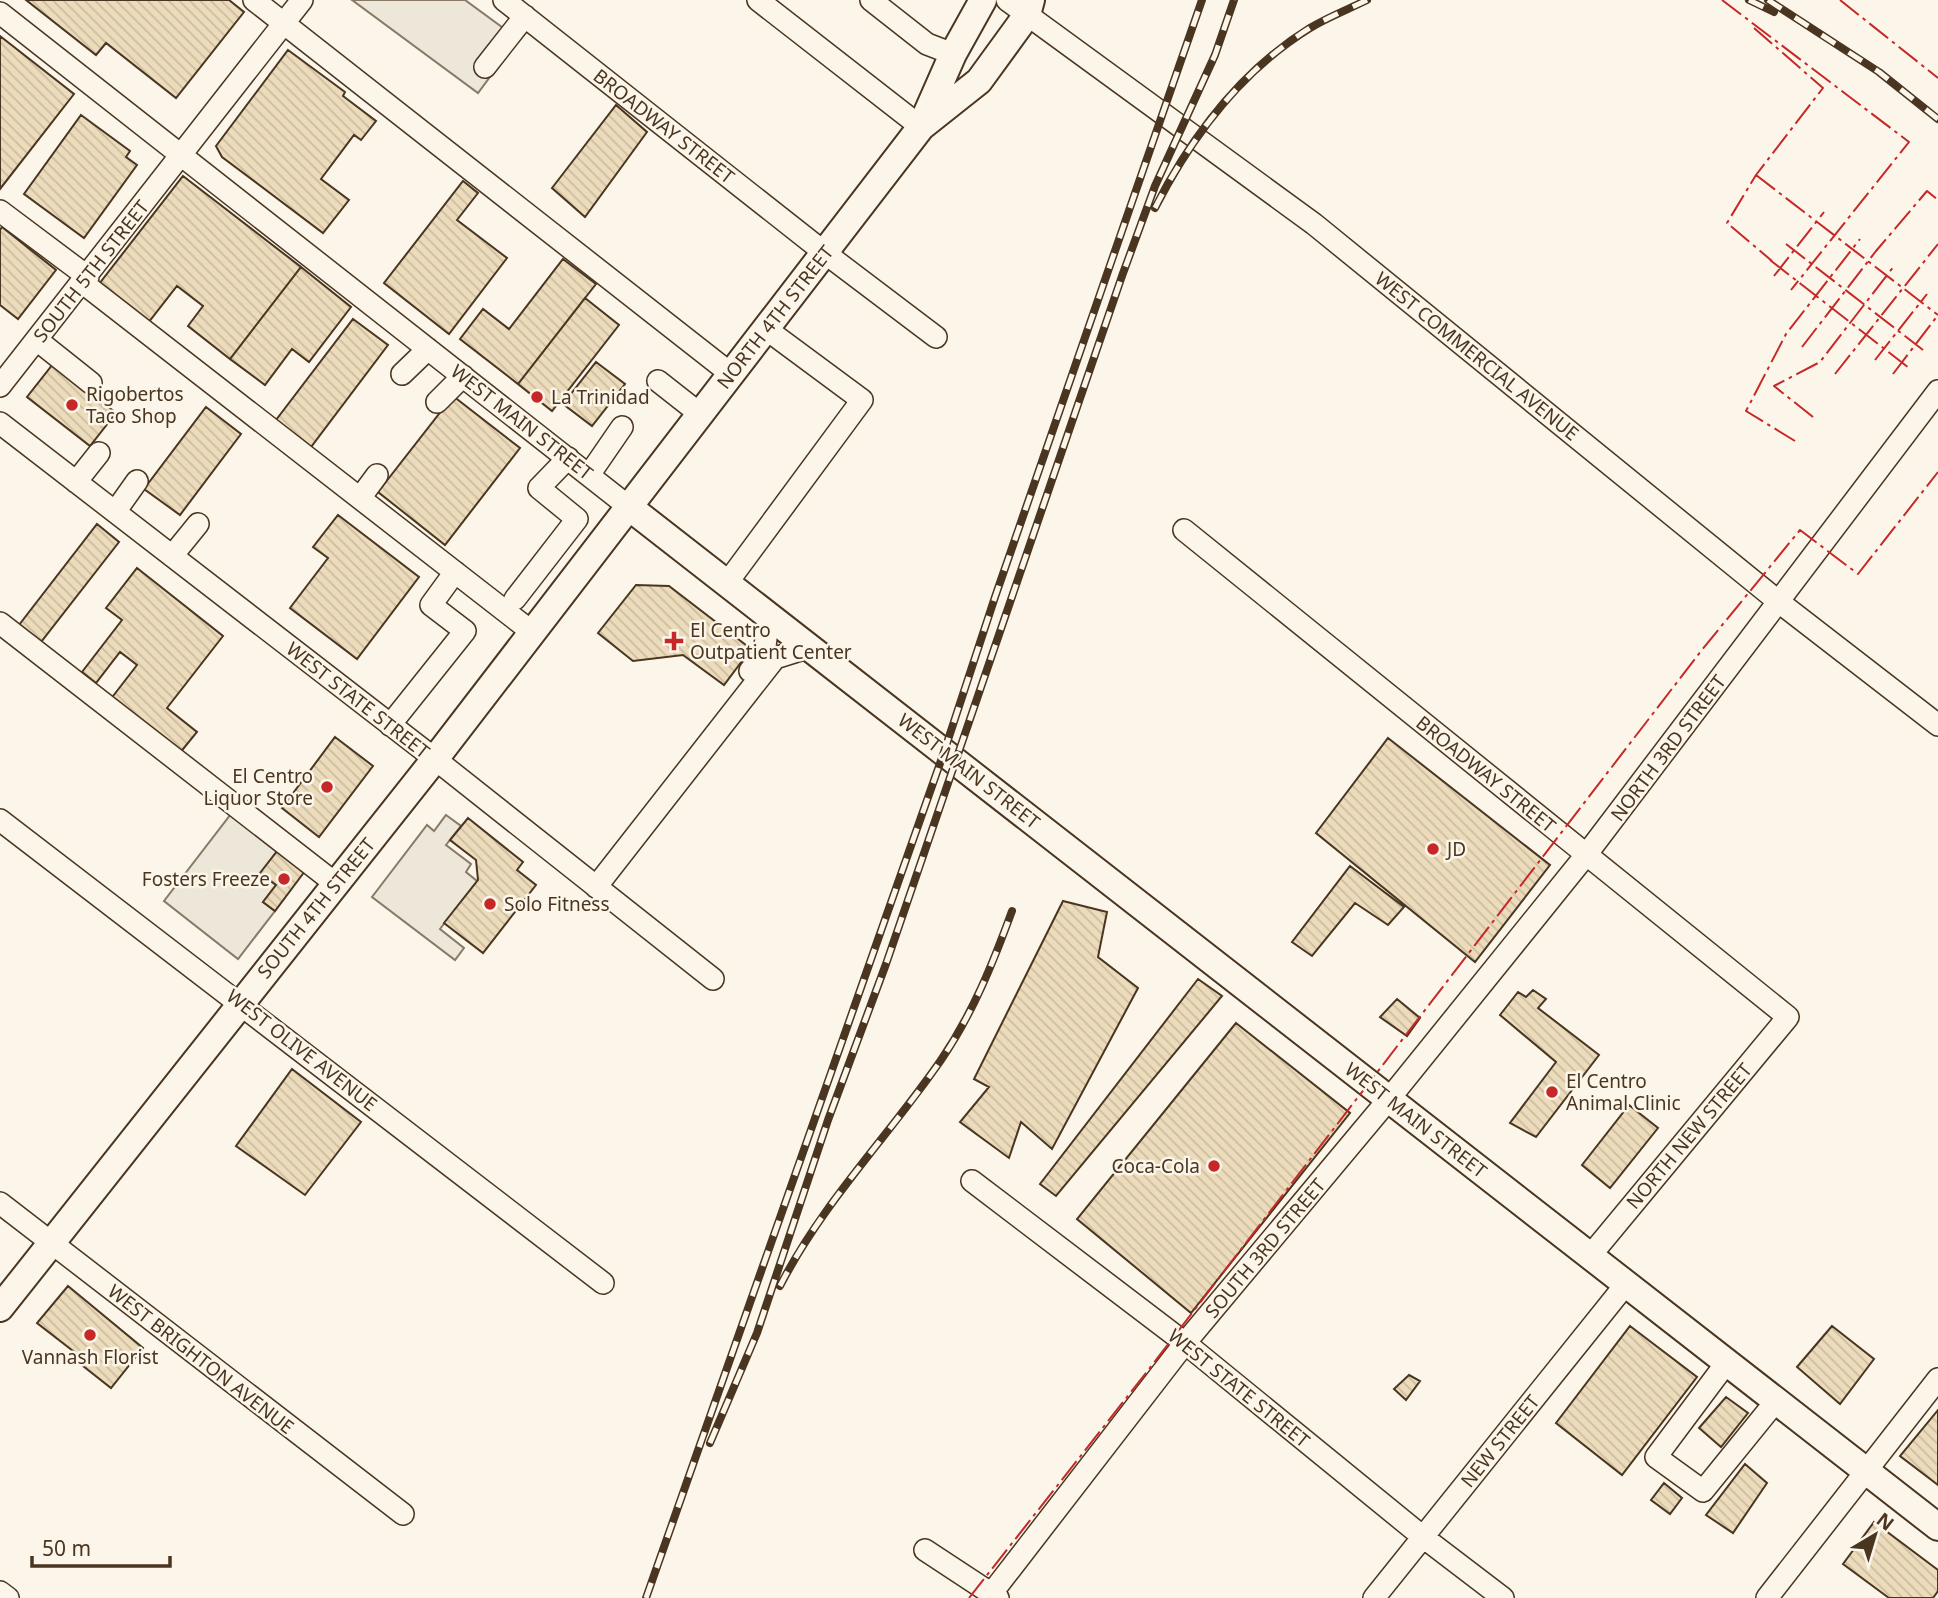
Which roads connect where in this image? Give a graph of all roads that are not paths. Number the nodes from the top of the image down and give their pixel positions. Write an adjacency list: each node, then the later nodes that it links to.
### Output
1 (254, 0): 10 (street)
2 (302, 0): 10 (street, SOUTH 5TH STREET)
3 (504, 0): 9 (street, BROADWAY STREET)
4 (758, 0): 13 (street)
5 (871, 0): 11 (street)
6 (983, 0): 11 (main road, NORTH 4TH STREET)
7 (1021, 5): 13 (main road, NORTH 4TH STREET); 48 (street, WEST COMMERCIAL AVENUE)
8 (0, 13): 14 (street, WEST MAIN STREET)
9 (525, 16): 12 (street); 16 (street, BROADWAY STREET)
10 (284, 24): 14 (street, SOUTH 5TH STREET); 23 (street)
11 (953, 54): 13 (main road, NORTH 4TH STREET)
12 (485, 67)
13 (921, 127): 16 (main road, NORTH 4TH STREET)
14 (181, 155): 17 (street, SOUTH 5TH STREET); 21 (street, WEST MAIN STREET)
15 (0, 211): 17 (street)
16 (825, 253): 18 (main road, NORTH 4TH STREET); 19 (street, BROADWAY STREET)
17 (85, 280): 20 (street, SOUTH 5TH STREET); 39 (street)
18 (766, 329): 23 (main road, NORTH 4TH STREET); 46 (street)
19 (936, 337)
20 (37, 340): 26 (street); 27 (street, SOUTH 5TH STREET)
21 (428, 349): 22 (street); 24 (street, WEST MAIN STREET)
22 (402, 374)
23 (731, 374): 30 (main road, NORTH 4TH STREET)
24 (463, 376): 29 (street); 34 (street, WEST MAIN STREET)
25 (658, 381): 30 (street)
26 (91, 383)
27 (0, 386)
28 (1938, 391): 48 (street, NORTH 3RD STREET)
29 (437, 401)
30 (700, 414): 40 (main road, NORTH 4TH STREET)
31 (0, 423): 38 (street, WEST STATE STREET)
32 (622, 427): 36 (street)
33 (99, 453): 38 (street)
34 (568, 458): 36 (street, WEST MAIN STREET); 47 (street)
35 (377, 475): 39 (street)
36 (589, 475): 40 (street, WEST MAIN STREET)
37 (137, 481): 41 (street)
38 (76, 482): 41 (street, WEST STATE STREET)
39 (360, 498): 45 (street)
40 (629, 506): 46 (main road, WEST MAIN STREET); 51 (main road, SOUTH 4TH STREET)
41 (115, 512): 44 (street, WEST STATE STREET)
42 (198, 524): 44 (street)
43 (1184, 530): 57 (street, BROADWAY STREET)
44 (172, 556): 53 (street, WEST STATE STREET)
45 (455, 572): 51 (street); 53 (street)
46 (727, 583): 49 (main road, WEST MAIN STREET)
47 (515, 599)
48 (1779, 602): 54 (street, WEST COMMERCIAL AVENUE); 57 (street, NORTH 3RD STREET)
49 (769, 615): 52 (main road, WEST MAIN STREET); 58 (street)
50 (0, 622): 59 (street)
51 (532, 632): 55 (main road, SOUTH 4TH STREET)
52 (810, 647): 58 (street); 63 (main road, WEST MAIN STREET)
53 (390, 725): 55 (street, WEST STATE STREET)
54 (1938, 725)
55 (435, 760): 58 (street, WEST STATE STREET); 59 (main road, SOUTH 4TH STREET)
56 (0, 820): 61 (street, WEST OLIVE AVENUE)
57 (1586, 855): 62 (street, BROADWAY STREET); 63 (street, NORTH 3RD STREET)
58 (591, 883): 60 (street, WEST STATE STREET)
59 (335, 884): 61 (main road, SOUTH 4TH STREET)
60 (713, 979)
61 (241, 1003): 66 (main road, SOUTH 4TH STREET); 68 (street, WEST OLIVE AVENUE)
62 (1787, 1017): 67 (street, NORTH NEW STREET)
63 (1389, 1099): 67 (main road, WEST MAIN STREET); 71 (street, SOUTH 3RD STREET)
64 (972, 1181): 71 (street, WEST STATE STREET)
65 (0, 1203): 66 (street, WEST BRIGHTON AVENUE)
66 (51, 1243): 70 (main road, SOUTH 4TH STREET); 76 (street, WEST BRIGHTON AVENUE)
67 (1590, 1256): 69 (main road, WEST MAIN STREET)
68 (603, 1283)
69 (1626, 1284): 72 (main road, WEST MAIN STREET); 78 (street, NEW STREET)
70 (0, 1308)
71 (1185, 1343): 78 (street, WEST STATE STREET); 81 (street, SOUTH 3RD STREET)
72 (1727, 1362): 74 (main road, WEST MAIN STREET); 74 (street)
73 (1938, 1378): 75 (street)
74 (1776, 1401): 75 (main road, WEST MAIN STREET)
75 (1866, 1471): 77 (main road, WEST MAIN STREET); 85 (street)
76 (403, 1514)
77 (1938, 1527)
78 (1423, 1537): 83 (street, NEW STREET); 84 (street, WEST STATE STREET)
79 (925, 1550): 81 (street)
80 (0, 1592): 82 (street)
81 (992, 1596)
82 (8, 1598)
83 (1374, 1598)
84 (1503, 1598)
85 (1767, 1598)

